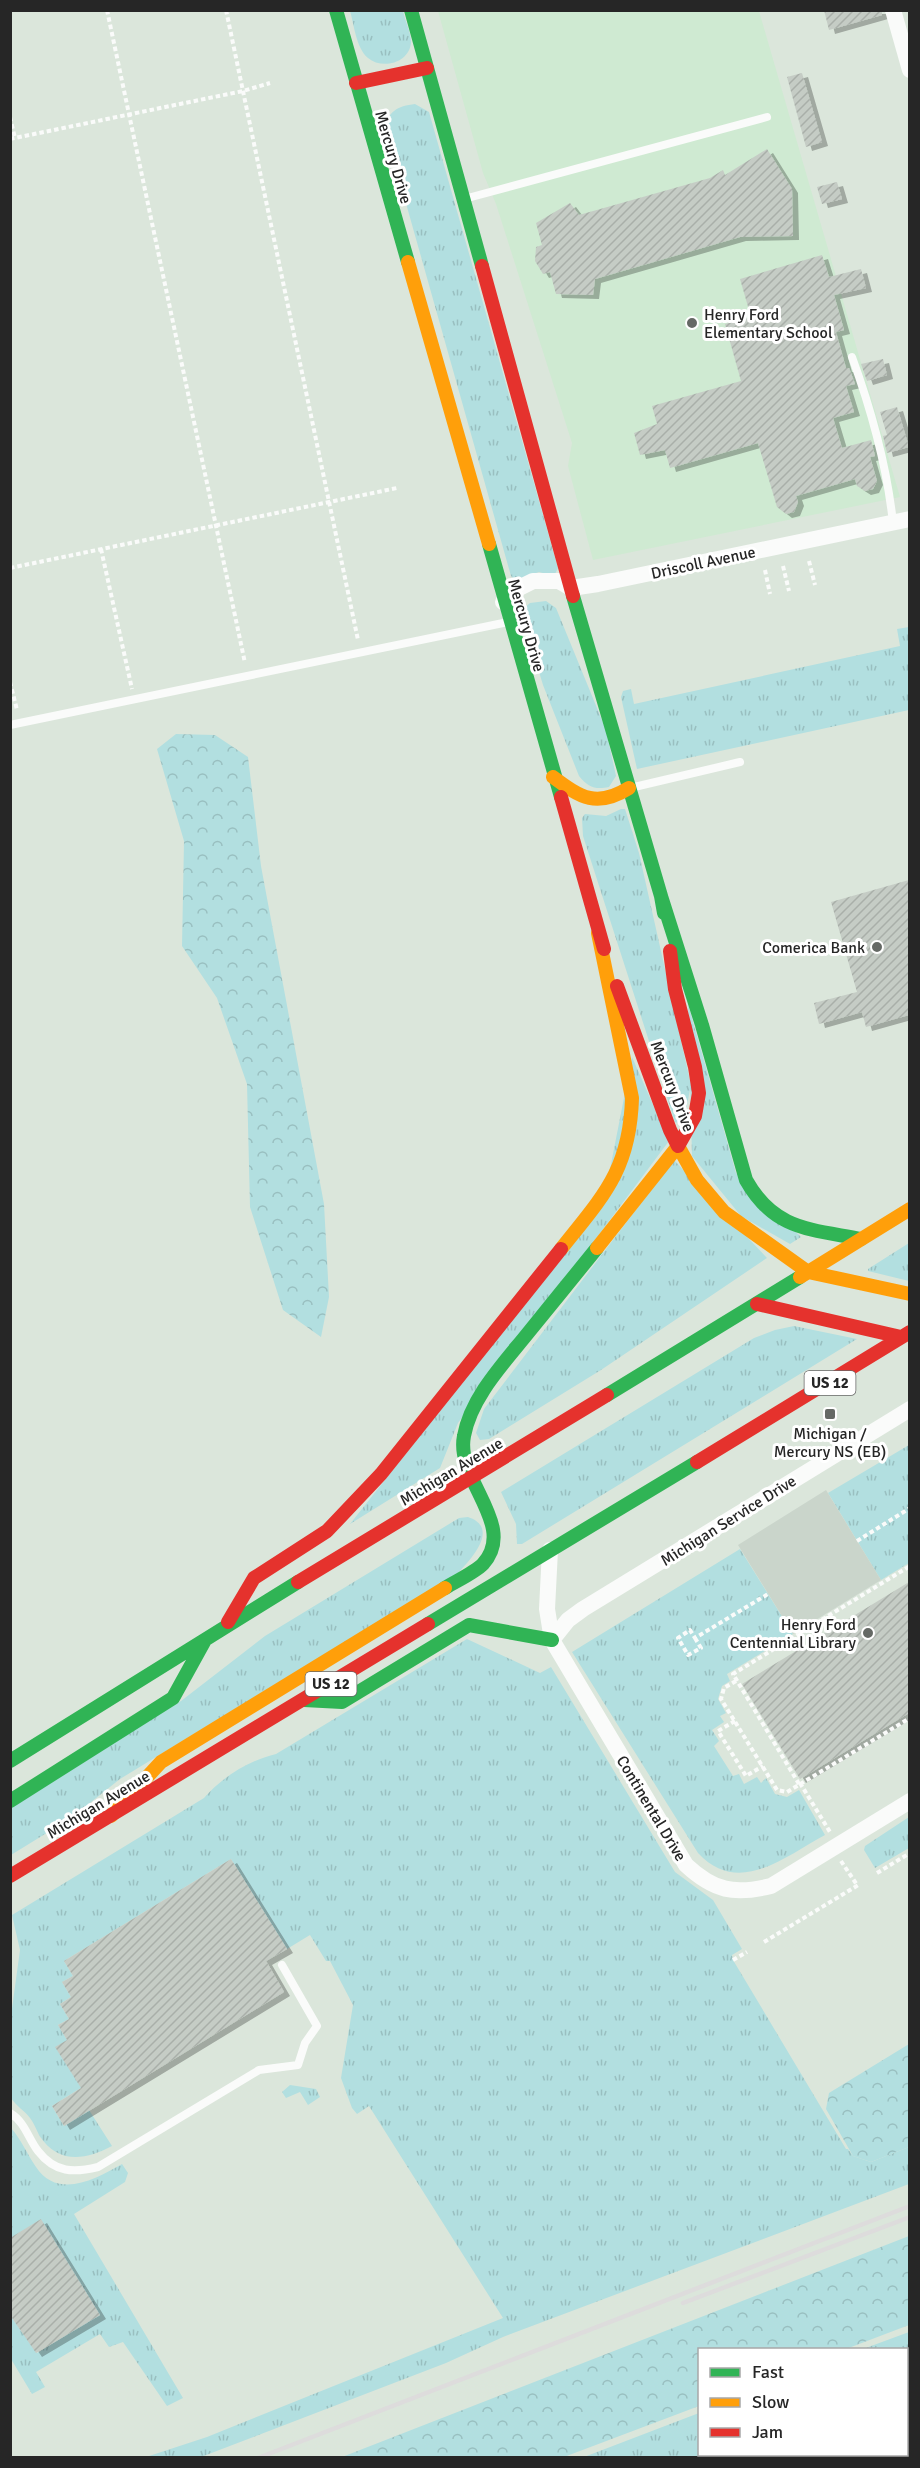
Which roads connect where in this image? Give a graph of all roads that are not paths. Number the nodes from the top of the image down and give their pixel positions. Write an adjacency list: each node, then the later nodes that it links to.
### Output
1 (336, 10): 6 (main road, Mercury Drive)
2 (411, 10): 4 (main road, Mercury Drive)
3 (892, 10): 5 (street)
4 (428, 68): 6 (main road); 8 (main road, Mercury Drive)
5 (909, 70)
6 (356, 83): 12 (main road, Mercury Drive)
7 (767, 117): 8 (lane)
8 (464, 200): 11 (main road, Mercury Drive)
9 (852, 357): 10 (lane)
10 (901, 521): 11 (street, Driscoll Avenue)
11 (570, 588): 12 (street, Driscoll Avenue); 17 (main road, Mercury Drive)
12 (503, 602): 13 (main road, Mercury Drive)
13 (509, 622): 14 (lane); 16 (main road, Mercury Drive)
14 (15, 724)
15 (740, 762): 17 (lane)
16 (553, 777): 17 (main road); 19 (main road, Mercury Drive)
17 (629, 788): 18 (main road, Mercury Drive)
18 (661, 896): 20 (main road, Mercury Drive); 22 (main road)
19 (598, 933): 20 (main road, Mercury Drive); 30 (main road)
20 (678, 1146): 23 (main road); 28 (main road)
21 (909, 1209): 22 (main road, Michigan Avenue)
22 (861, 1239): 23 (main road, Michigan Avenue)
23 (808, 1272): 24 (main road); 25 (main road, Michigan Avenue)
24 (909, 1294)
25 (757, 1304): 26 (main road); 28 (main road, Michigan Avenue)
26 (907, 1336): 29 (main road, Michigan Avenue / US 12)
27 (909, 1409): 32 (street, Michigan Service Drive)
28 (472, 1479): 30 (main road, Michigan Avenue); 39 (main road)
29 (550, 1550): 32 (street, Continental Drive); 33 (main road, Michigan Avenue / US 12)
30 (226, 1625): 31 (main road, Michigan Avenue)
31 (207, 1637): 34 (main road, Michigan Avenue); 37 (main road)
32 (552, 1640): 33 (main road); 38 (street, Continental Drive)
33 (304, 1700): 39 (main road, Michigan Avenue / US 12)
34 (49, 1738): 35 (main road); 36 (main road, Michigan Avenue)
35 (10, 1748)
36 (10, 1761)
37 (10, 1801)
38 (909, 1802)
39 (111, 1816): 40 (main road, Michigan Avenue / US 12)
40 (10, 1876)
41 (282, 1965): 42 (lane)
42 (10, 2113)

